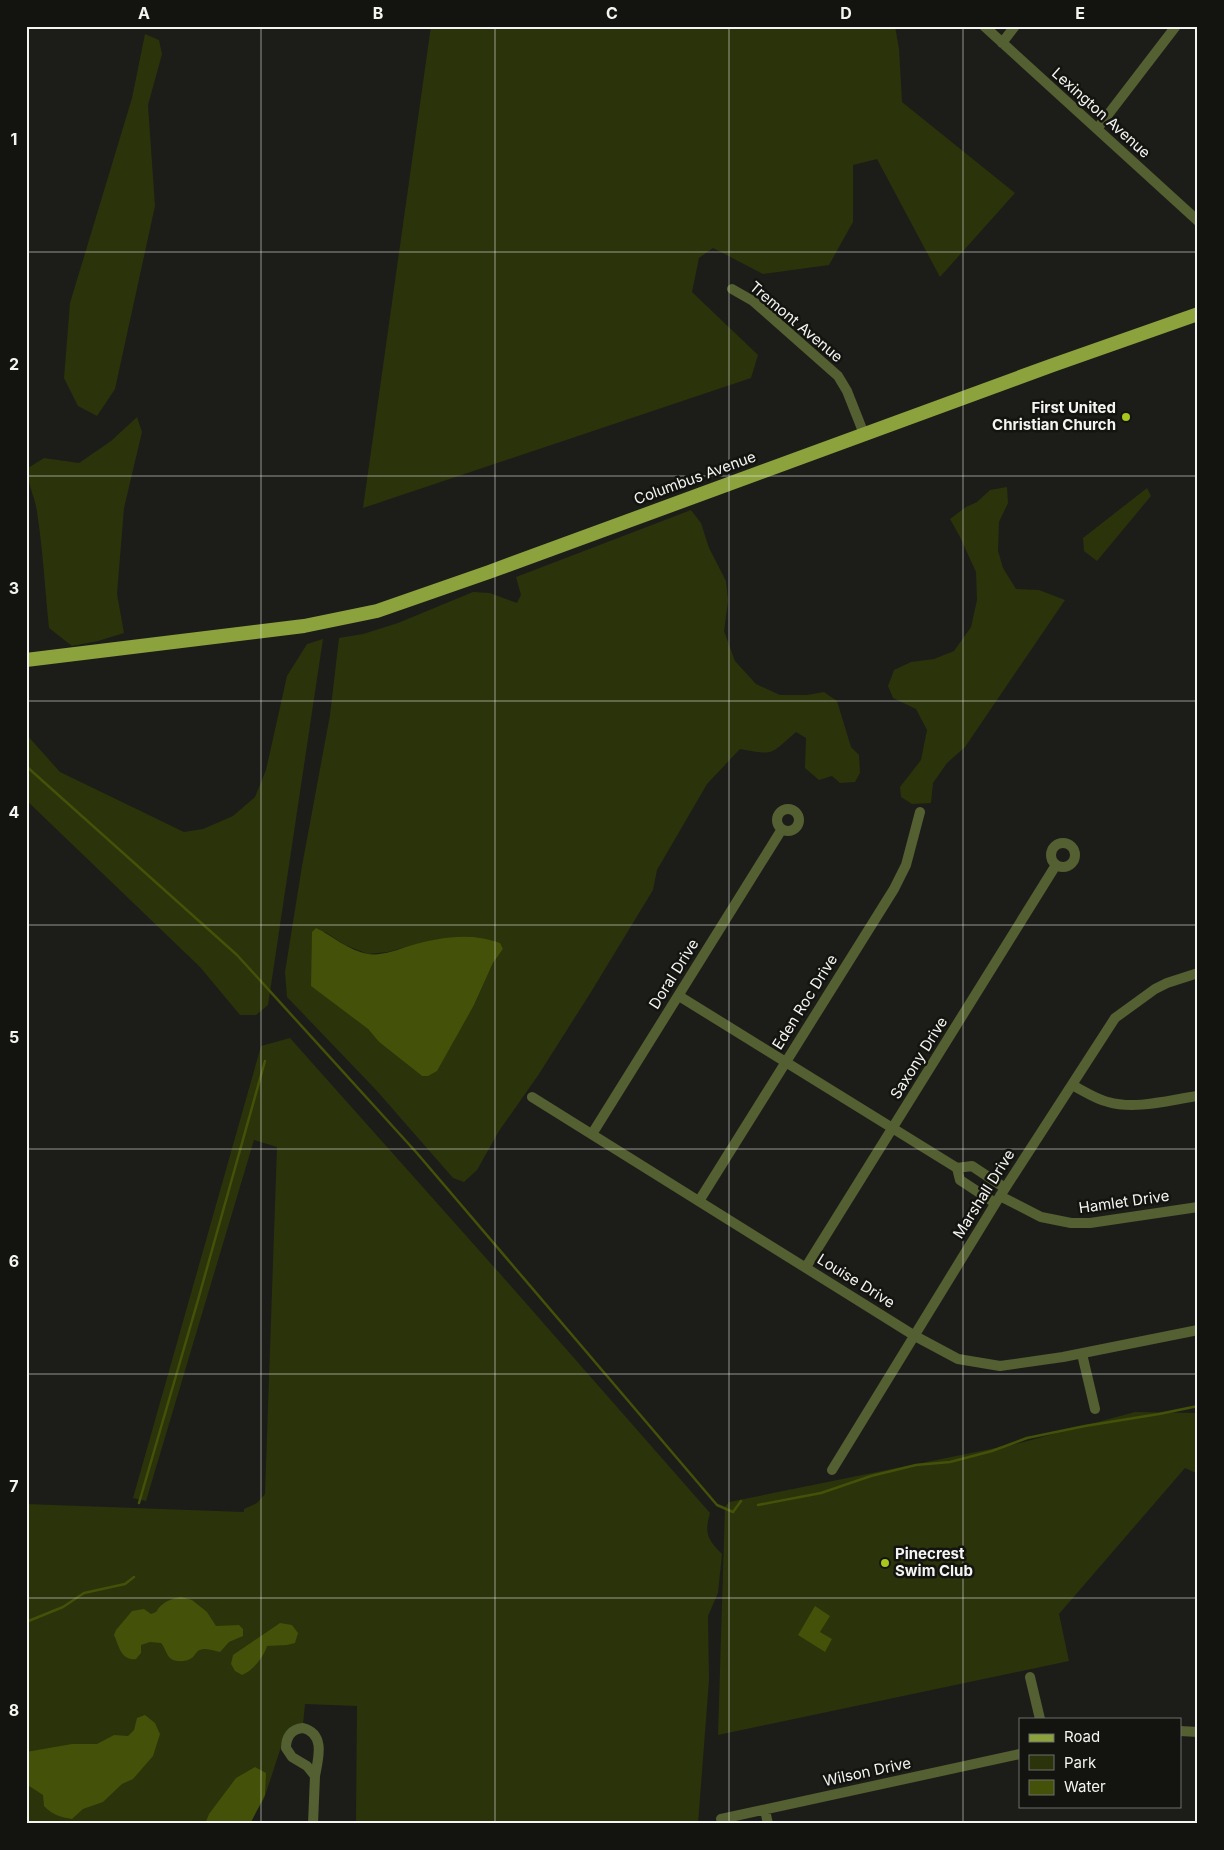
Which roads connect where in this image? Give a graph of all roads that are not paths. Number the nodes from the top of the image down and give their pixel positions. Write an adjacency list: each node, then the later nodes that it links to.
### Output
1 (984, 26): 4 (street, Lexington Avenue)
2 (1015, 26): 4 (street)
3 (1176, 26): 5 (street)
4 (1002, 43): 5 (street, Lexington Avenue)
5 (1097, 129): 6 (street, Lexington Avenue)
6 (1198, 221)
7 (732, 289): 9 (street, Tremont Avenue)
8 (1198, 314): 9 (main road, Columbus Avenue)
9 (864, 434): 10 (main road, Columbus Avenue)
10 (26, 660)
11 (920, 812): 16 (street, Eden Roc Drive)
12 (782, 829): 15 (street, Doral Drive)
13 (1056, 865): 20 (street, Saxony Drive)
14 (1198, 972): 17 (street, Marshall Drive)
15 (679, 996): 16 (street, Hamlet Drive); 21 (street, Doral Drive)
16 (786, 1062): 20 (street, Hamlet Drive); 24 (street, Eden Roc Drive)
17 (1072, 1085): 18 (street); 23 (street, Marshall Drive)
18 (1198, 1096)
19 (532, 1097): 21 (street, Louise Drive)
20 (893, 1128): 22 (street, Hamlet Drive); 26 (street, Saxony Drive)
21 (592, 1134): 24 (street, Louise Drive)
22 (957, 1168): 23 (street, Hamlet Drive); 23 (street, Hamlet Drive)
23 (1000, 1196): 25 (street, Hamlet Drive); 28 (street, Marshall Drive)
24 (699, 1201): 26 (street, Louise Drive)
25 (1198, 1207)
26 (806, 1267): 28 (street, Louise Drive)
27 (1198, 1330): 29 (street, Louise Drive)
28 (915, 1336): 29 (street, Louise Drive); 31 (street, Marshall Drive)
29 (1082, 1354): 30 (street)
30 (1095, 1410)
31 (832, 1470)
32 (1030, 1677): 33 (street)
33 (1040, 1718)
34 (1182, 1731): 35 (street)
35 (1198, 1732)
36 (1019, 1754): 38 (street, Wilson Drive)
37 (315, 1776): 37 (street); 40 (street)
38 (765, 1810): 39 (street, Wilson Drive); 41 (street)
39 (721, 1819)
40 (313, 1824)
41 (768, 1824)

